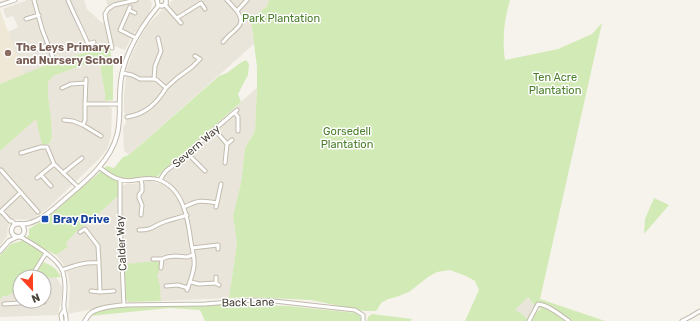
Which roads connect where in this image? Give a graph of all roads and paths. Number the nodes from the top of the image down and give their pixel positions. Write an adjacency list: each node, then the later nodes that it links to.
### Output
1 (14, 0): 10 (street)
2 (34, 0): 16 (street)
3 (68, 0): 22 (street)
4 (136, 0): 25 (street)
5 (157, 0): 11 (street)
6 (166, 0): 12 (street)
7 (227, 0): 14 (street)
8 (247, 0): 14 (street)
9 (200, 2): 13 (street); 17 (street)
10 (0, 5)
11 (159, 5): 12 (street); 20 (street)
12 (165, 5): 17 (street)
13 (205, 9)
14 (237, 11): 23 (street)
15 (135, 13): 20 (street)
16 (39, 15): 18 (street); 24 (street)
17 (177, 18): 19 (street)
18 (26, 19)
19 (180, 23)
20 (136, 38): 29 (street)
21 (158, 38): 31 (street)
22 (94, 42)
23 (223, 42)
24 (48, 45): 26 (street); 28 (street)
25 (112, 48)
26 (37, 49)
27 (195, 56): 35 (street)
28 (54, 60)
29 (122, 73): 31 (street); 38 (street)
30 (86, 79): 33 (street)
31 (154, 79): 35 (street)
32 (71, 84): 33 (street); 34 (street); 36 (street)
33 (86, 84): 37 (street)
34 (62, 88)
35 (166, 88): 39 (street)
36 (73, 90)
37 (86, 104): 38 (street); 41 (street)
38 (119, 104): 53 (street)
39 (127, 116)
40 (64, 120): 41 (street)
41 (83, 125): 44 (street)
42 (214, 129): 43 (street, Severn Way); 46 (street); 48 (street, Severn Way)
43 (238, 131)
44 (101, 136)
45 (232, 140): 46 (street)
46 (227, 144): 50 (street)
47 (21, 153): 51 (street)
48 (188, 154): 52 (street); 60 (street, Severn Way)
49 (82, 158): 55 (street)
50 (225, 163)
51 (54, 164): 55 (street); 56 (street)
52 (206, 164)
53 (99, 167): 59 (street); 63 (street)
54 (1, 170): 64 (street)
55 (63, 173): 63 (street)
56 (41, 175): 57 (street); 62 (street)
57 (37, 178)
58 (141, 179): 59 (street); 60 (street); 70 (street)
59 (120, 180): 109 (street, Calder Way)
60 (160, 180): 67 (street)
61 (221, 184): 65 (street)
62 (51, 186)
63 (78, 187): 73 (street)
64 (20, 193): 68 (street); 69 (street)
65 (217, 203): 66 (street); 67 (street)
66 (216, 207)
67 (184, 208): 71 (street)
68 (0, 211): 72 (street)
69 (38, 212)
70 (141, 214)
71 (187, 215): 79 (street); 88 (street)
72 (10, 221): 74 (street); 77 (street)
73 (30, 223): 75 (street); 80 (street)
74 (15, 224): 75 (street); 77 (street)
75 (22, 224): 80 (street)
76 (89, 225): 78 (street)
77 (12, 228): 82 (street)
78 (85, 229): 81 (street); 95 (street)
79 (139, 230)
80 (24, 231): 83 (street); 84 (street)
81 (80, 232)
82 (12, 233): 83 (street); 86 (street)
83 (19, 237): 84 (street); 86 (street)
84 (26, 239): 91 (street)
85 (218, 240): 87 (street)
86 (9, 242): 90 (street)
87 (218, 245): 88 (street); 89 (street)
88 (192, 248): 92 (street)
89 (218, 249)
90 (0, 251)
91 (46, 253): 97 (street); 98 (street)
92 (193, 255): 94 (street); 100 (street)
93 (153, 259): 94 (street)
94 (162, 259): 96 (street)
95 (99, 263): 98 (street); 106 (street)
96 (161, 268)
97 (36, 269)
98 (62, 270): 110 (street)
99 (216, 277): 101 (street)
100 (191, 282): 101 (street); 103 (street)
101 (216, 283): 102 (street)
102 (220, 284)
103 (166, 286)
104 (91, 291): 106 (street)
105 (114, 291): 106 (street)
106 (100, 292)
107 (4, 304): 108 (street)
108 (12, 304)
109 (124, 305): 114 (street); 115 (street, Back Lane)
110 (64, 310): 112 (street); 113 (street)
111 (700, 311): 118 (street)
112 (62, 321)
113 (66, 321)
114 (85, 321)
115 (363, 321)
116 (529, 321): 117 (street)
117 (569, 321)
118 (682, 321)

